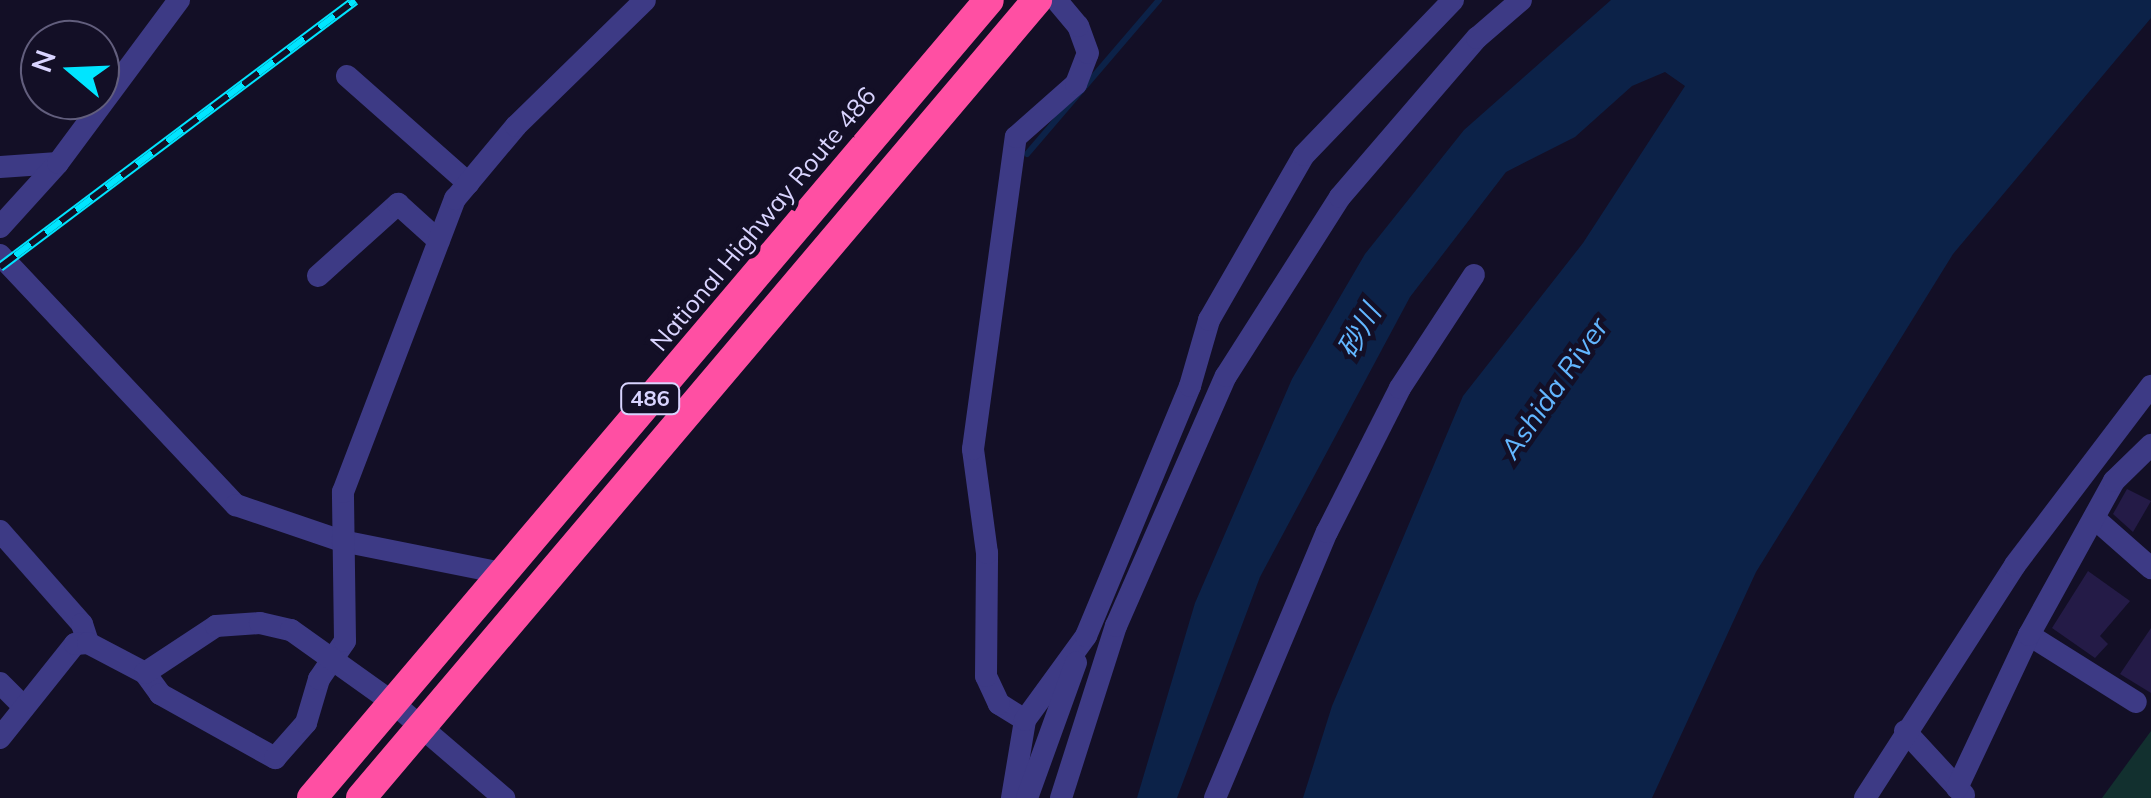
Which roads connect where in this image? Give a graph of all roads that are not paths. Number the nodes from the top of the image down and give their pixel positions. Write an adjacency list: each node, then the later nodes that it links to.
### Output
1 (179, 0): 9 (street)
2 (645, 0): 11 (street)
3 (988, 0): 23 (highway, National Highway Route 486 / 486)
4 (1036, 0): 34 (highway, 486)
5 (1056, 0): 33 (street)
6 (1452, 0): 25 (street)
7 (1521, 0): 43 (street)
8 (347, 76): 11 (street)
9 (58, 162): 10 (street); 12 (street)
10 (0, 167)
11 (468, 183): 13 (street)
12 (0, 227)
13 (439, 241): 16 (street); 21 (street)
14 (0, 255): 21 (street)
15 (1474, 275): 44 (street)
16 (318, 276)
17 (2151, 386): 35 (street)
18 (2151, 444): 19 (street)
19 (2094, 518): 22 (street); 24 (street)
20 (0, 531): 26 (street)
21 (342, 541): 23 (street); 27 (street)
22 (2151, 568)
23 (502, 574): 30 (highway, National Highway Route 486 / 486)
24 (2029, 635): 31 (street); 37 (street)
25 (1086, 636): 33 (street); 42 (street)
26 (88, 643): 28 (street); 32 (street)
27 (330, 662): 28 (street); 28 (street); 30 (street)
28 (145, 673)
29 (0, 683): 32 (street)
30 (392, 702): 34 (street); 38 (highway, National Highway Route 486 / 486)
31 (2136, 702)
32 (24, 707): 36 (street)
33 (1025, 720): 41 (street)
34 (421, 728): 39 (highway, 486); 40 (street)
35 (1905, 731): 37 (street); 45 (street)
36 (0, 738)
37 (1962, 793)
38 (312, 798)
39 (361, 798)
40 (504, 798)
41 (1012, 798)
42 (1027, 798)
43 (1061, 798)
44 (1215, 798)
45 (1865, 798)

